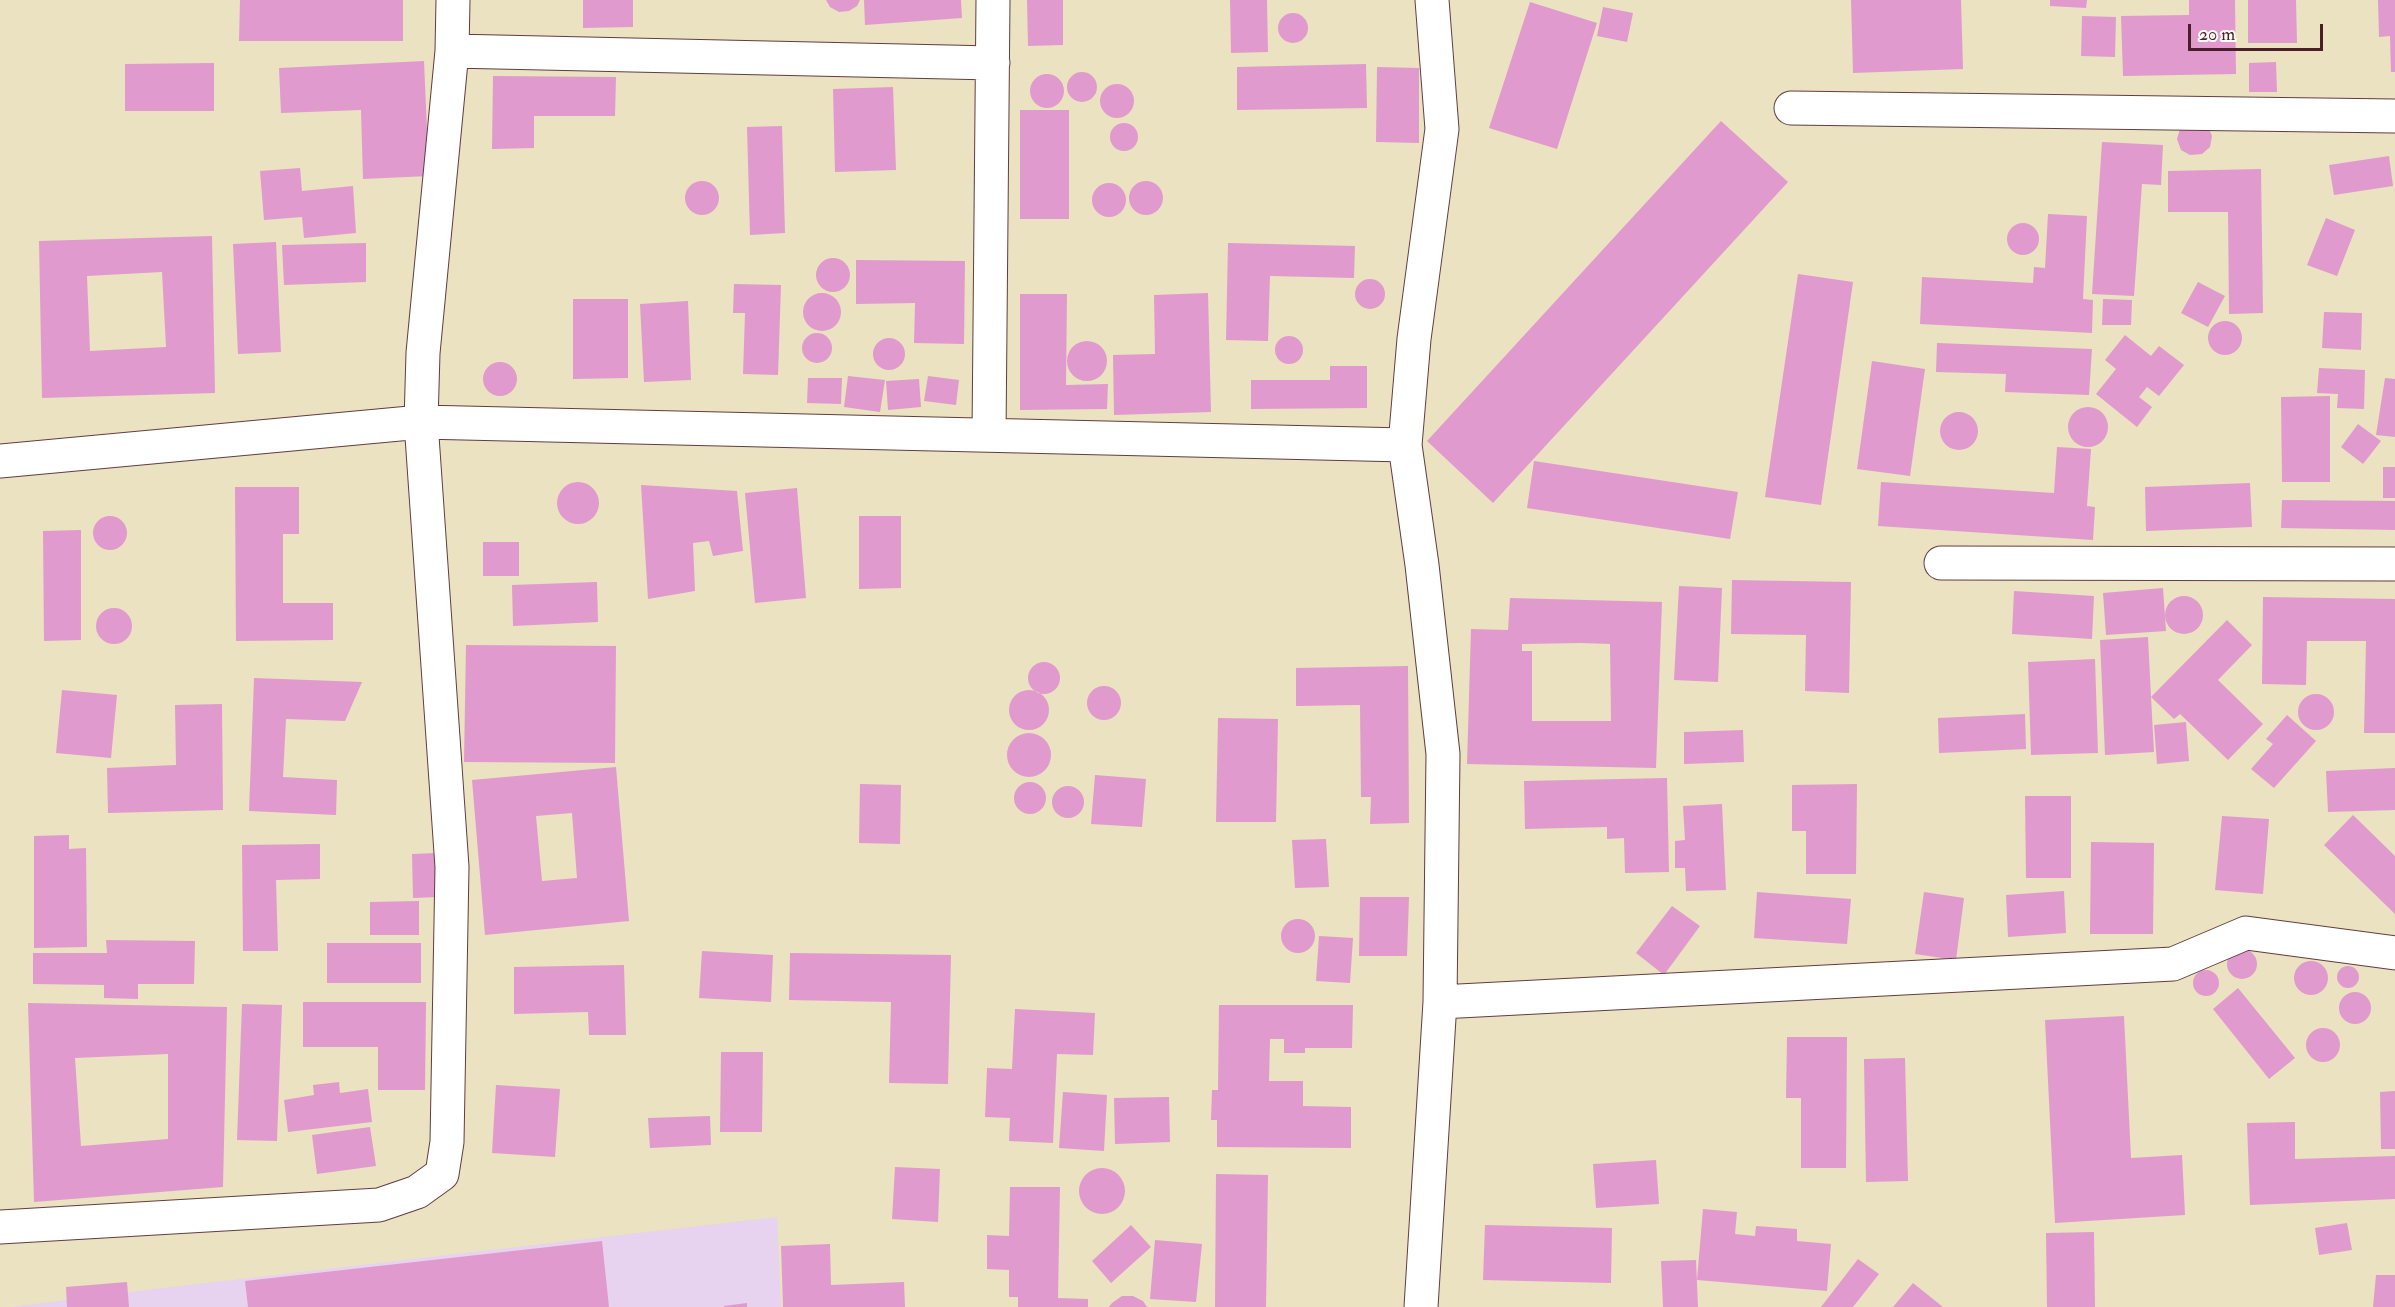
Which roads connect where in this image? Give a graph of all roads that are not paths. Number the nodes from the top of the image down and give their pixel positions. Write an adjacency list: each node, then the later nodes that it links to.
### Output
1 (453, 0): 4 (street)
2 (993, 0): 5 (street)
3 (1431, 0): 10 (street)
4 (452, 51): 5 (street); 8 (street)
5 (993, 63): 9 (street)
6 (1791, 108): 7 (street)
7 (2395, 116)
8 (421, 422): 9 (street); 11 (street); 16 (street)
9 (989, 435): 10 (street)
10 (1406, 445): 15 (street)
11 (0, 461)
12 (1941, 563): 13 (street)
13 (2395, 564)
14 (2395, 953): 15 (street)
15 (1440, 1002): 17 (street)
16 (0, 1227)
17 (1421, 1307)

